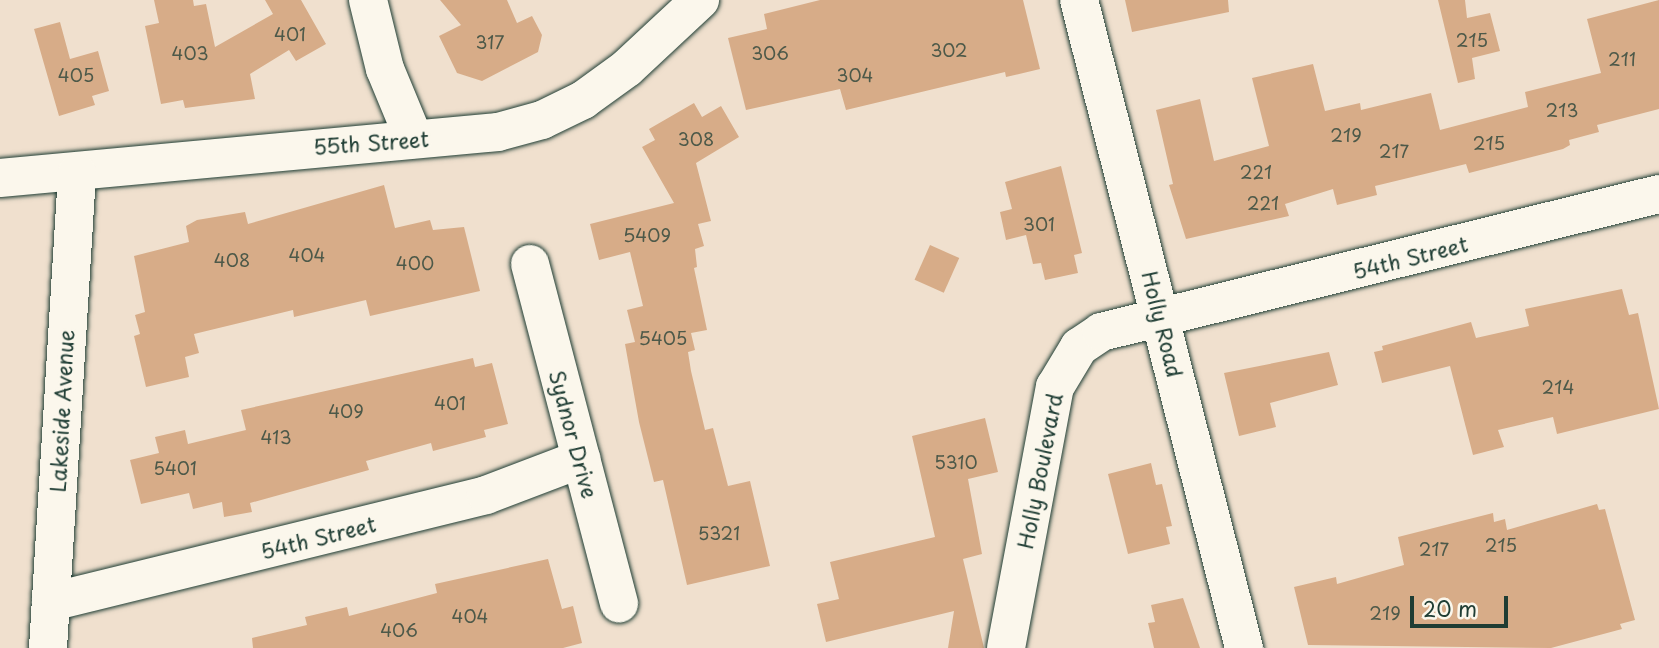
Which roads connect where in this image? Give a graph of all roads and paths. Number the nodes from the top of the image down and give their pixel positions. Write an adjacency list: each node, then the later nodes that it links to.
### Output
1 (368, 0): 4 (street)
2 (701, 0): 4 (street, 55th Street)
3 (1079, 0): 9 (street, Holly Road)
4 (414, 139): 5 (street, 55th Street)
5 (77, 173): 6 (street, 55th Street); 11 (street, Lakeside Avenue)
6 (0, 178)
7 (1659, 194): 9 (street, 54th Street)
8 (530, 264): 10 (street, Sydnor Drive)
9 (1162, 320): 14 (street, Holly Boulevard); 15 (street, Holly Road)
10 (581, 459): 11 (street, 54th Street); 12 (street, Sydnor Drive)
11 (51, 602): 13 (street, Lakeside Avenue)
12 (619, 604)
13 (48, 648)
14 (1006, 648)
15 (1244, 648)

